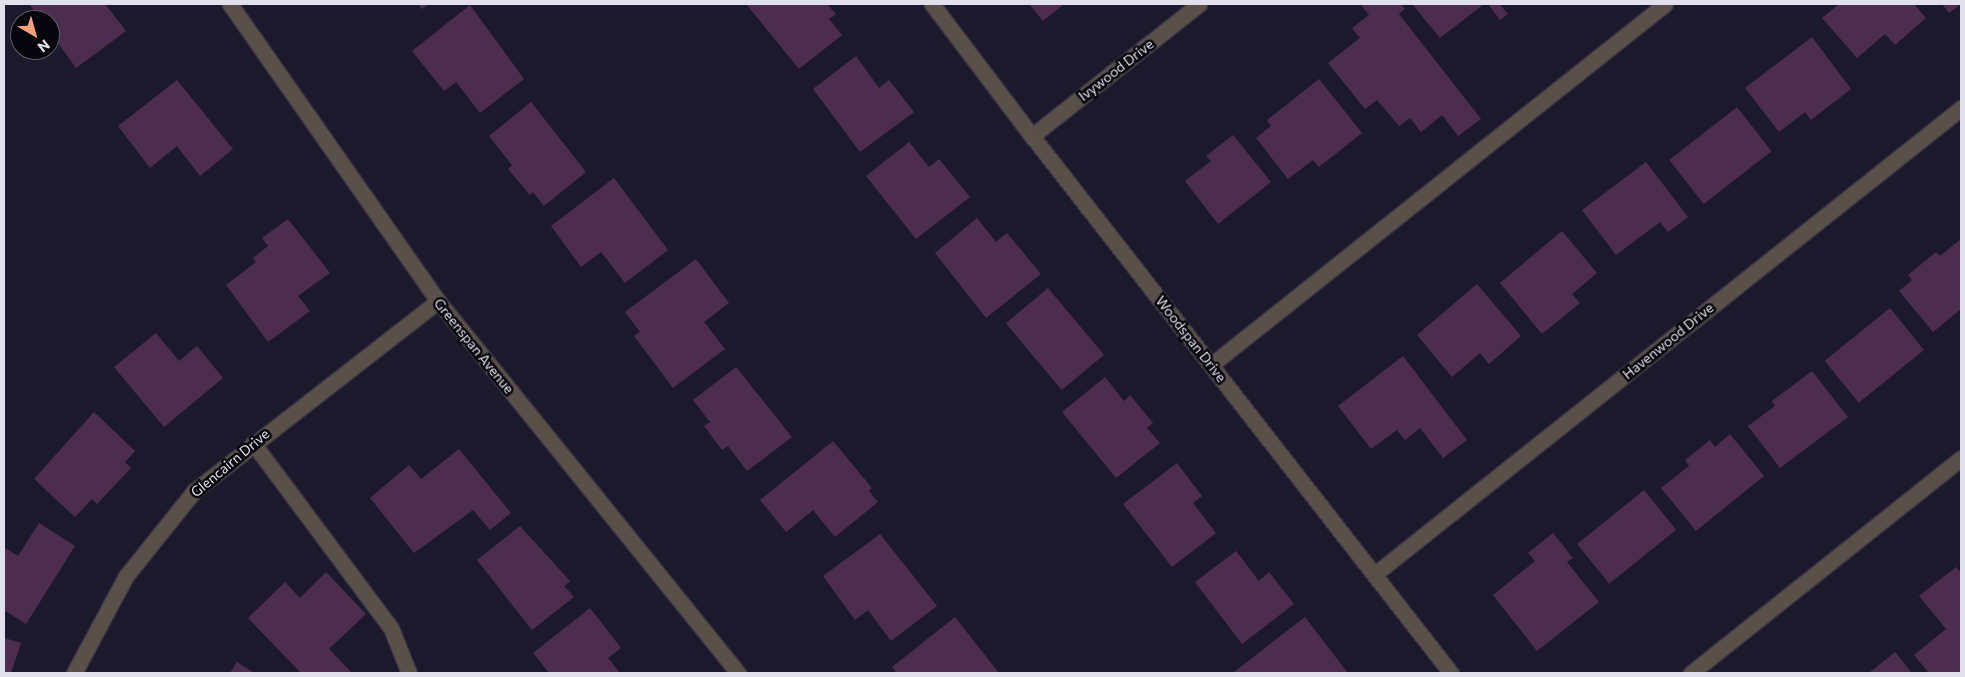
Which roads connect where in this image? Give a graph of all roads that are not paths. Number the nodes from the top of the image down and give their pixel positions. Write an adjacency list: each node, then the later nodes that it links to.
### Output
1 (230, 4): 7 (street, Greenspan Avenue)
2 (932, 4): 6 (street, Woodspan Drive)
3 (1199, 4): 6 (street, Ivywood Drive)
4 (1666, 4): 8 (street)
5 (1961, 108): 11 (street, Havenwood Drive)
6 (1032, 136): 8 (street, Woodspan Drive)
7 (438, 301): 9 (street, Glencairn Drive); 14 (street, Greenspan Avenue)
8 (1211, 365): 11 (street, Woodspan Drive)
9 (253, 443): 12 (street, Glencairn Drive); 13 (street)
10 (1961, 458): 16 (street)
11 (1375, 574): 15 (street, Woodspan Drive)
12 (74, 673)
13 (409, 673)
14 (738, 673)
15 (1451, 673)
16 (1691, 673)

